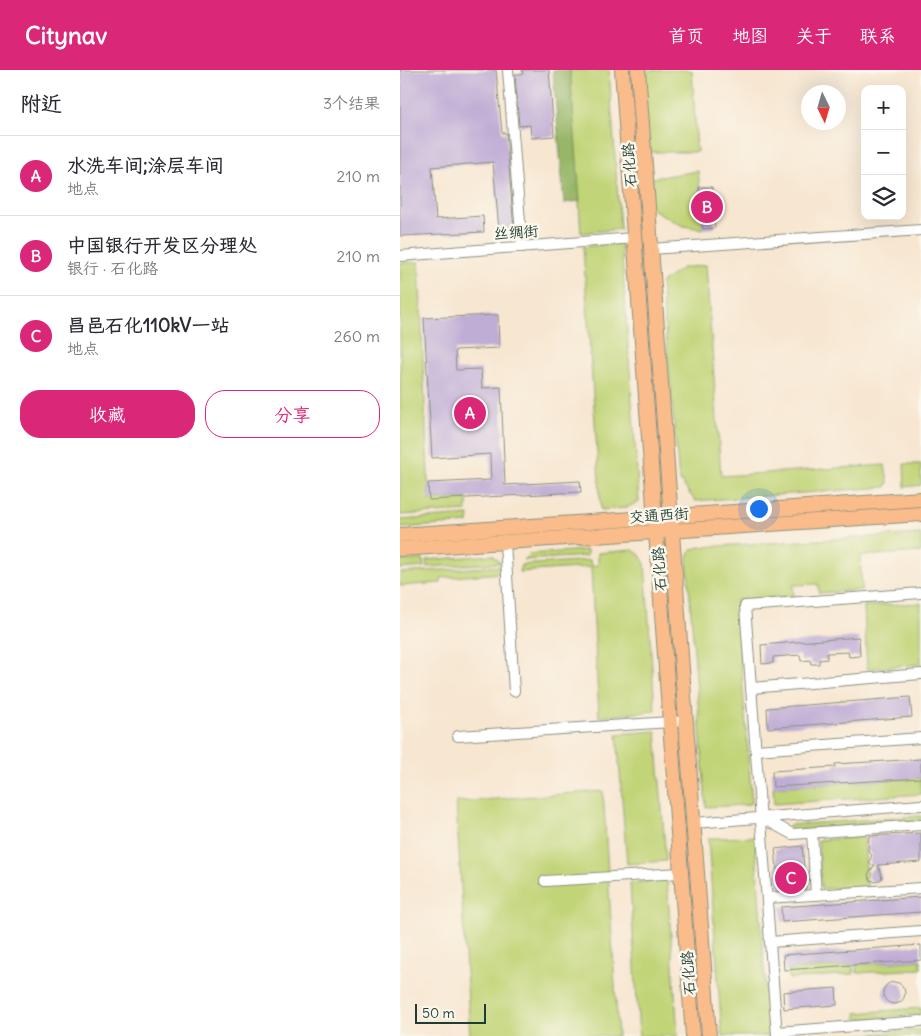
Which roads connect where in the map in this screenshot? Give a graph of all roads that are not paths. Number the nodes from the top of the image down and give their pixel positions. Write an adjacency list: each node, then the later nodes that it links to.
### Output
1 (508, 70): 6 (street)
2 (622, 70): 5 (main road, 石化路)
3 (638, 70): 7 (main road, 石化路)
4 (921, 230): 7 (street)
5 (634, 238): 6 (street, 丝绸街); 12 (main road, 石化路)
6 (522, 247): 8 (street, 丝绸街)
7 (651, 249): 11 (main road, 石化路)
8 (400, 256)
9 (921, 500): 11 (main road, 交通西街)
10 (921, 514): 11 (main road, 交通西街)
11 (672, 523): 12 (main road, 交通西街); 20 (main road, 石化路)
12 (655, 525): 13 (main road, 交通西街); 14 (main road, 交通西街); 21 (main road, 石化路)
13 (400, 534)
14 (505, 542): 15 (main road, 交通西街); 19 (street)
15 (400, 549)
16 (921, 593): 18 (street)
17 (921, 674): 18 (street)
18 (751, 688): 24 (street)
19 (514, 691)
20 (686, 721): 21 (street); 27 (main road, 石化路)
21 (670, 722): 22 (street); 30 (main road, 石化路)
22 (458, 736)
23 (921, 738): 24 (street)
24 (756, 750): 26 (street)
25 (921, 805): 26 (street)
26 (760, 817): 27 (street); 29 (street); 34 (street)
27 (694, 823): 40 (main road, 石化路)
28 (921, 825): 29 (street)
29 (812, 833): 33 (street)
30 (681, 873): 31 (street); 39 (main road, 石化路)
31 (545, 881)
32 (921, 888): 33 (street)
33 (816, 895): 34 (street)
34 (767, 898): 36 (street)
35 (921, 932): 36 (street)
36 (770, 942): 38 (street)
37 (921, 1020): 38 (street)
38 (777, 1034)
39 (693, 1036)
40 (709, 1036)

